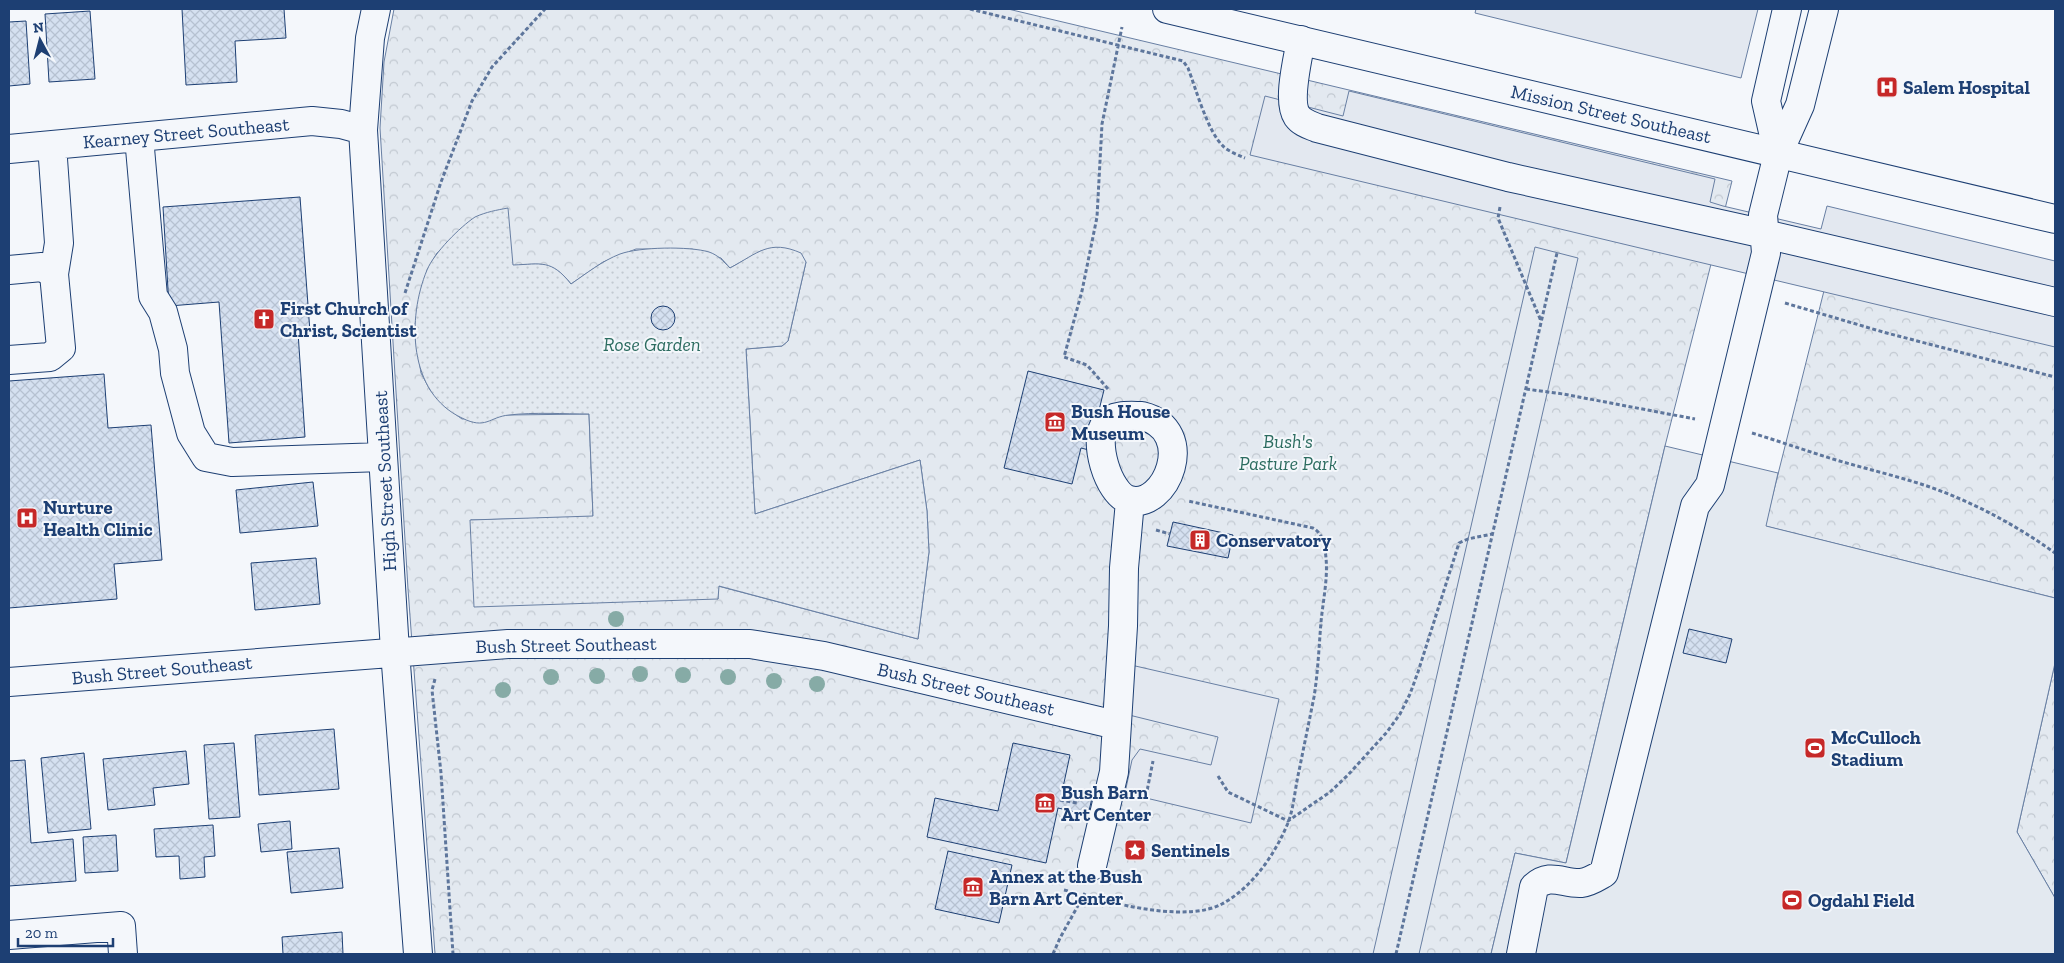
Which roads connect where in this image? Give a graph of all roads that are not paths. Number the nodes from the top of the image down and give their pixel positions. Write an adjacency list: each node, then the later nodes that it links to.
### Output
1 (376, 9): 6 (street, High Street Southeast)
2 (1168, 9): 5 (street, Mission Street Southeast)
3 (1787, 9): 10 (street)
4 (1824, 9): 10 (street)
5 (1300, 40): 10 (street, Mission Street Southeast); 12 (street)
6 (363, 130): 7 (street, Kearney Street Southeast); 17 (street, High Street Southeast)
7 (138, 137): 8 (street, Kearney Street Southeast); 17 (street)
8 (52, 145): 9 (street, Kearney Street Southeast); 14 (street)
9 (9, 149)
10 (1778, 154): 11 (street, Mission Street Southeast); 12 (street)
11 (2055, 218)
12 (1765, 234): 15 (street); 26 (street)
13 (9, 270): 14 (street)
14 (54, 274): 16 (street)
15 (2055, 302)
16 (9, 360)
17 (383, 457): 19 (street, High Street Southeast)
18 (1130, 501): 18 (street); 21 (street)
19 (395, 651): 20 (street, Bush Street Southeast); 21 (street, Bush Street Southeast); 25 (street, High Street Southeast)
20 (9, 682)
21 (1116, 725): 22 (street)
22 (1092, 866)
23 (9, 935): 24 (street)
24 (123, 954)
25 (418, 954)
26 (1521, 954)

